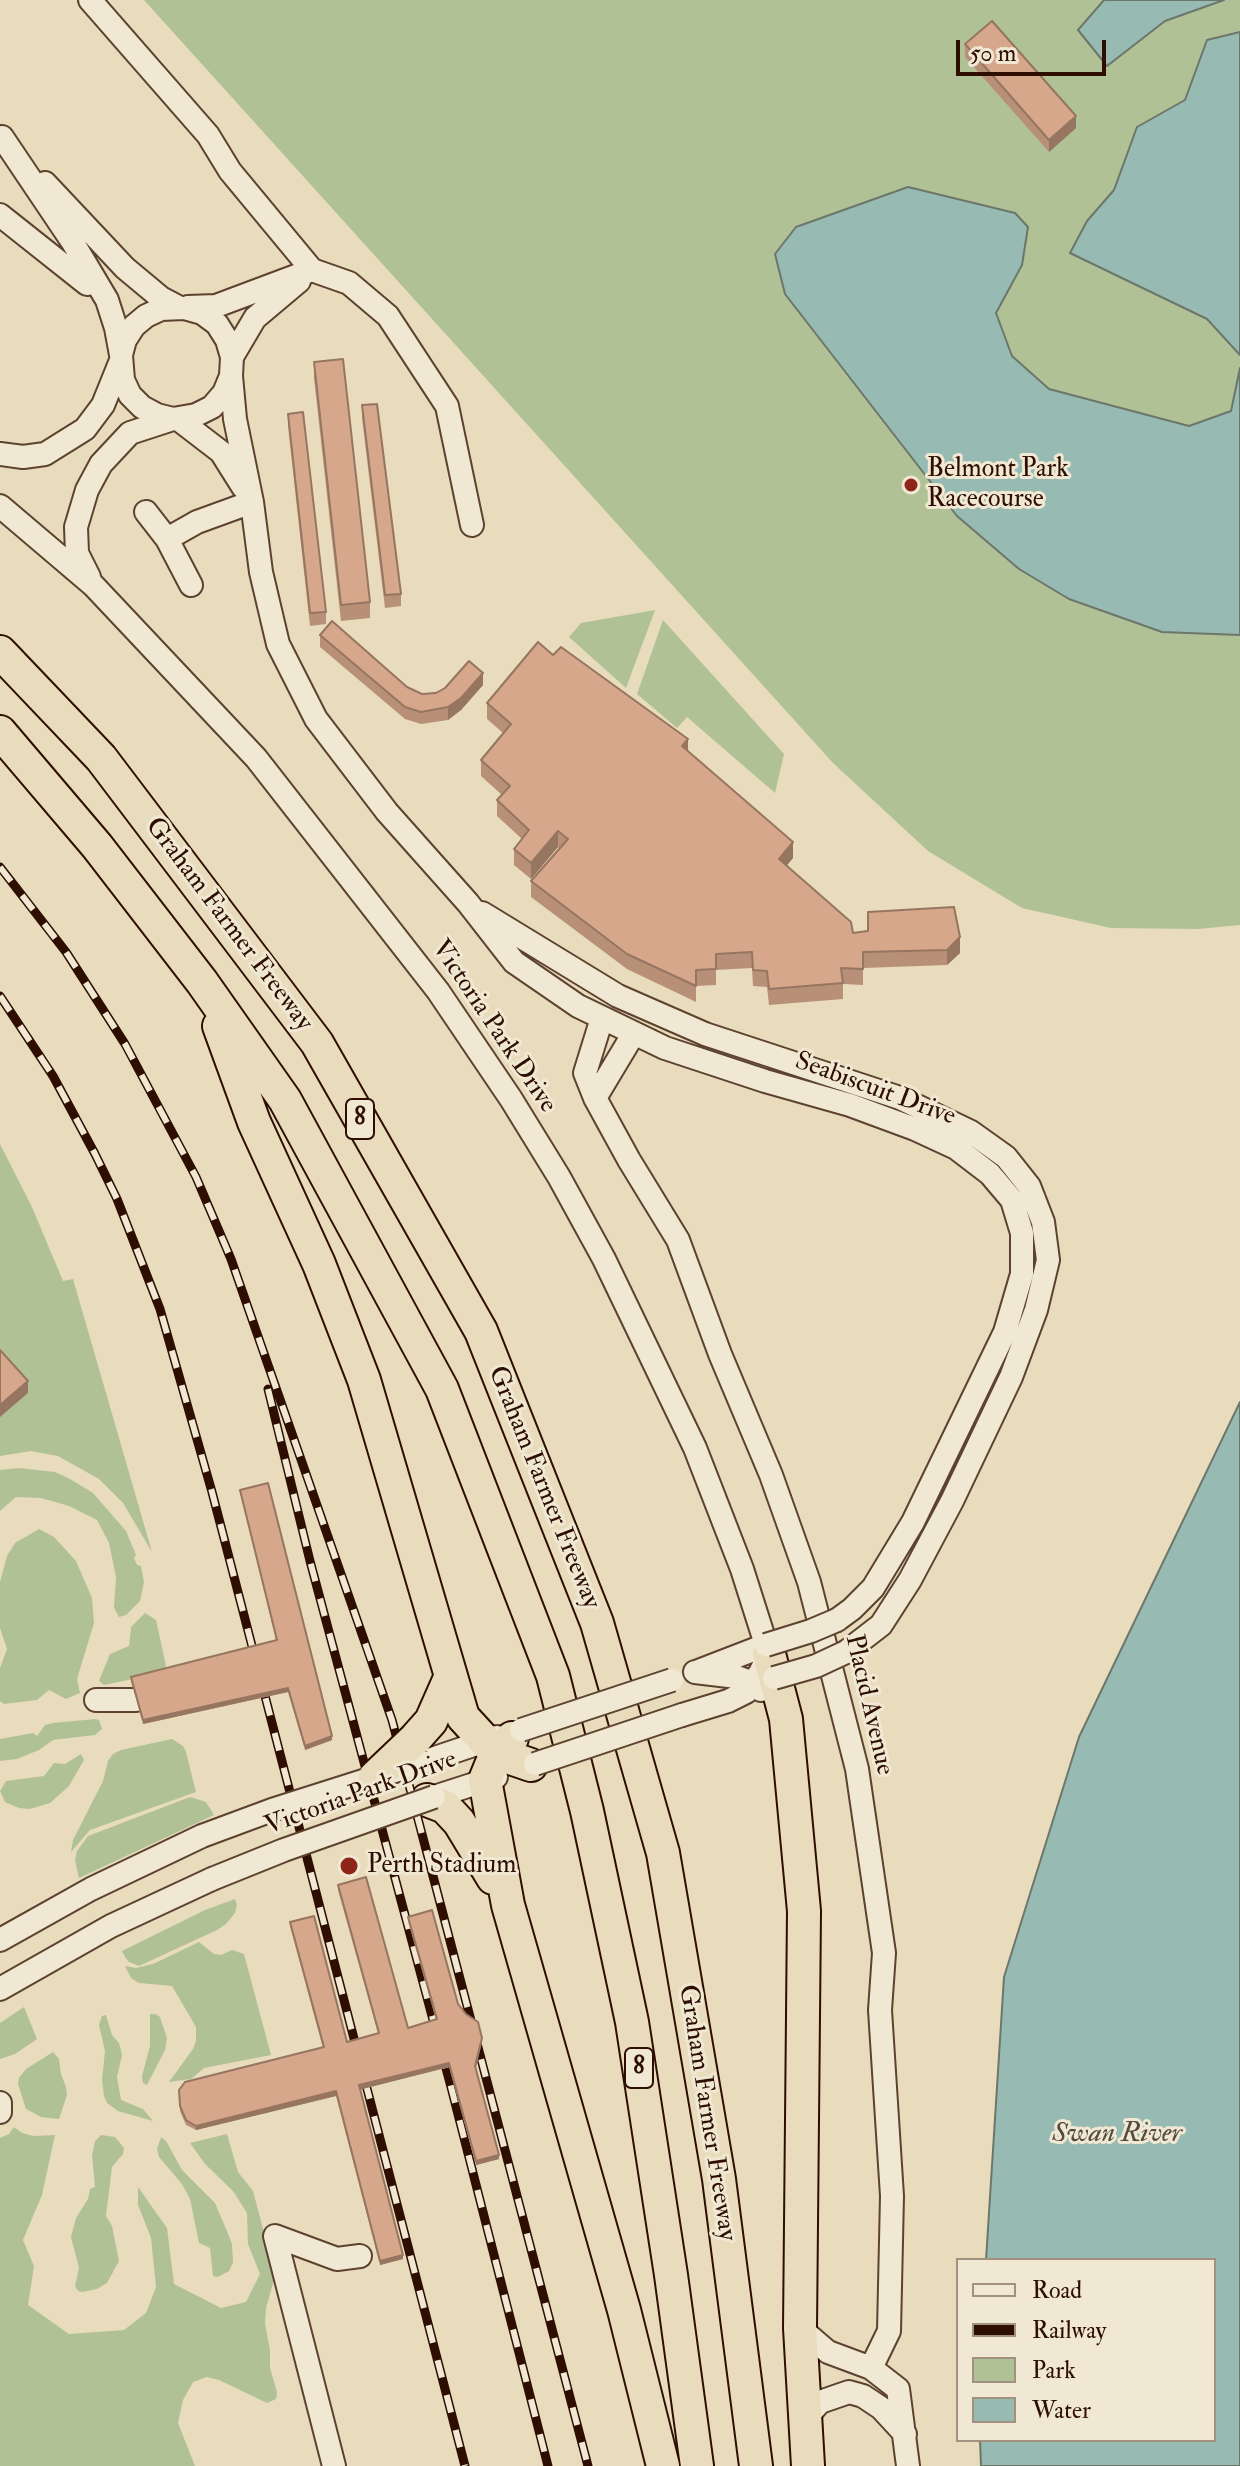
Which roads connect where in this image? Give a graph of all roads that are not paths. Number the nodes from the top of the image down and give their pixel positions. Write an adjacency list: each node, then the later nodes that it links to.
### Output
1 (90, 0): 4 (street)
2 (1, 136): 6 (street); 7 (street)
3 (0, 215): 5 (street)
4 (312, 270): 6 (street); 8 (street); 14 (street)
5 (87, 284)
6 (181, 307): 7 (street); 8 (street)
7 (120, 359): 9 (street); 10 (street)
8 (232, 367): 9 (street); 11 (street, Seabiscuit Drive)
9 (176, 419): 11 (street); 16 (street)
10 (0, 454)
11 (252, 502): 15 (street); 20 (street, Seabiscuit Drive)
12 (0, 506): 16 (street, Victoria Park Drive)
13 (146, 512): 15 (street)
14 (472, 525)
15 (167, 539): 17 (street)
16 (93, 585): 25 (street, Victoria Park Drive)
17 (191, 585)
18 (0, 652): 49 (highway, Graham Farmer Freeway / 8)
19 (0, 732): 21 (highway, Graham Farmer Freeway / 8)
20 (468, 903): 22 (street, Seabiscuit Drive); 25 (street, Seabiscuit Drive, bridge)
21 (202, 982): 27 (highway); 48 (highway, Graham Farmer Freeway / 8)
22 (602, 1018): 23 (street, Seabiscuit Drive); 24 (street)
23 (634, 1033): 24 (street); 25 (street, Seabiscuit Drive, bridge)
24 (595, 1098): 43 (street, Placid Avenue)
25 (765, 1665): 26 (street, Seabiscuit Drive); 26 (street); 33 (street, bridge); 42 (highway)
26 (695, 1672): 30 (street, bridge)
27 (450, 1678): 31 (highway); 32 (highway)
28 (96, 1700): 29 (street)
29 (136, 1700)
30 (521, 1730): 32 (highway)
31 (419, 1751): 32 (street, Victoria Park Drive); 34 (highway, bridge)
32 (488, 1758): 33 (highway); 35 (street, Victoria Park Drive); 36 (highway)
33 (531, 1765)
34 (375, 1777): 37 (street, Victoria Park Drive, bridge)
35 (432, 1800): 36 (highway); 38 (street, Victoria Park Drive, bridge)
36 (508, 1905): 47 (highway)
37 (0, 1940)
38 (0, 1989)
39 (0, 2103): 40 (street)
40 (0, 2112)
41 (360, 2256): 46 (street)
42 (800, 2328): 43 (street); 44 (highway)
43 (871, 2368): 45 (street)
44 (805, 2419): 45 (street); 50 (highway)
45 (905, 2434): 51 (street)
46 (334, 2466)
47 (663, 2466)
48 (697, 2466)
49 (756, 2466)
50 (808, 2466)
51 (908, 2466)

